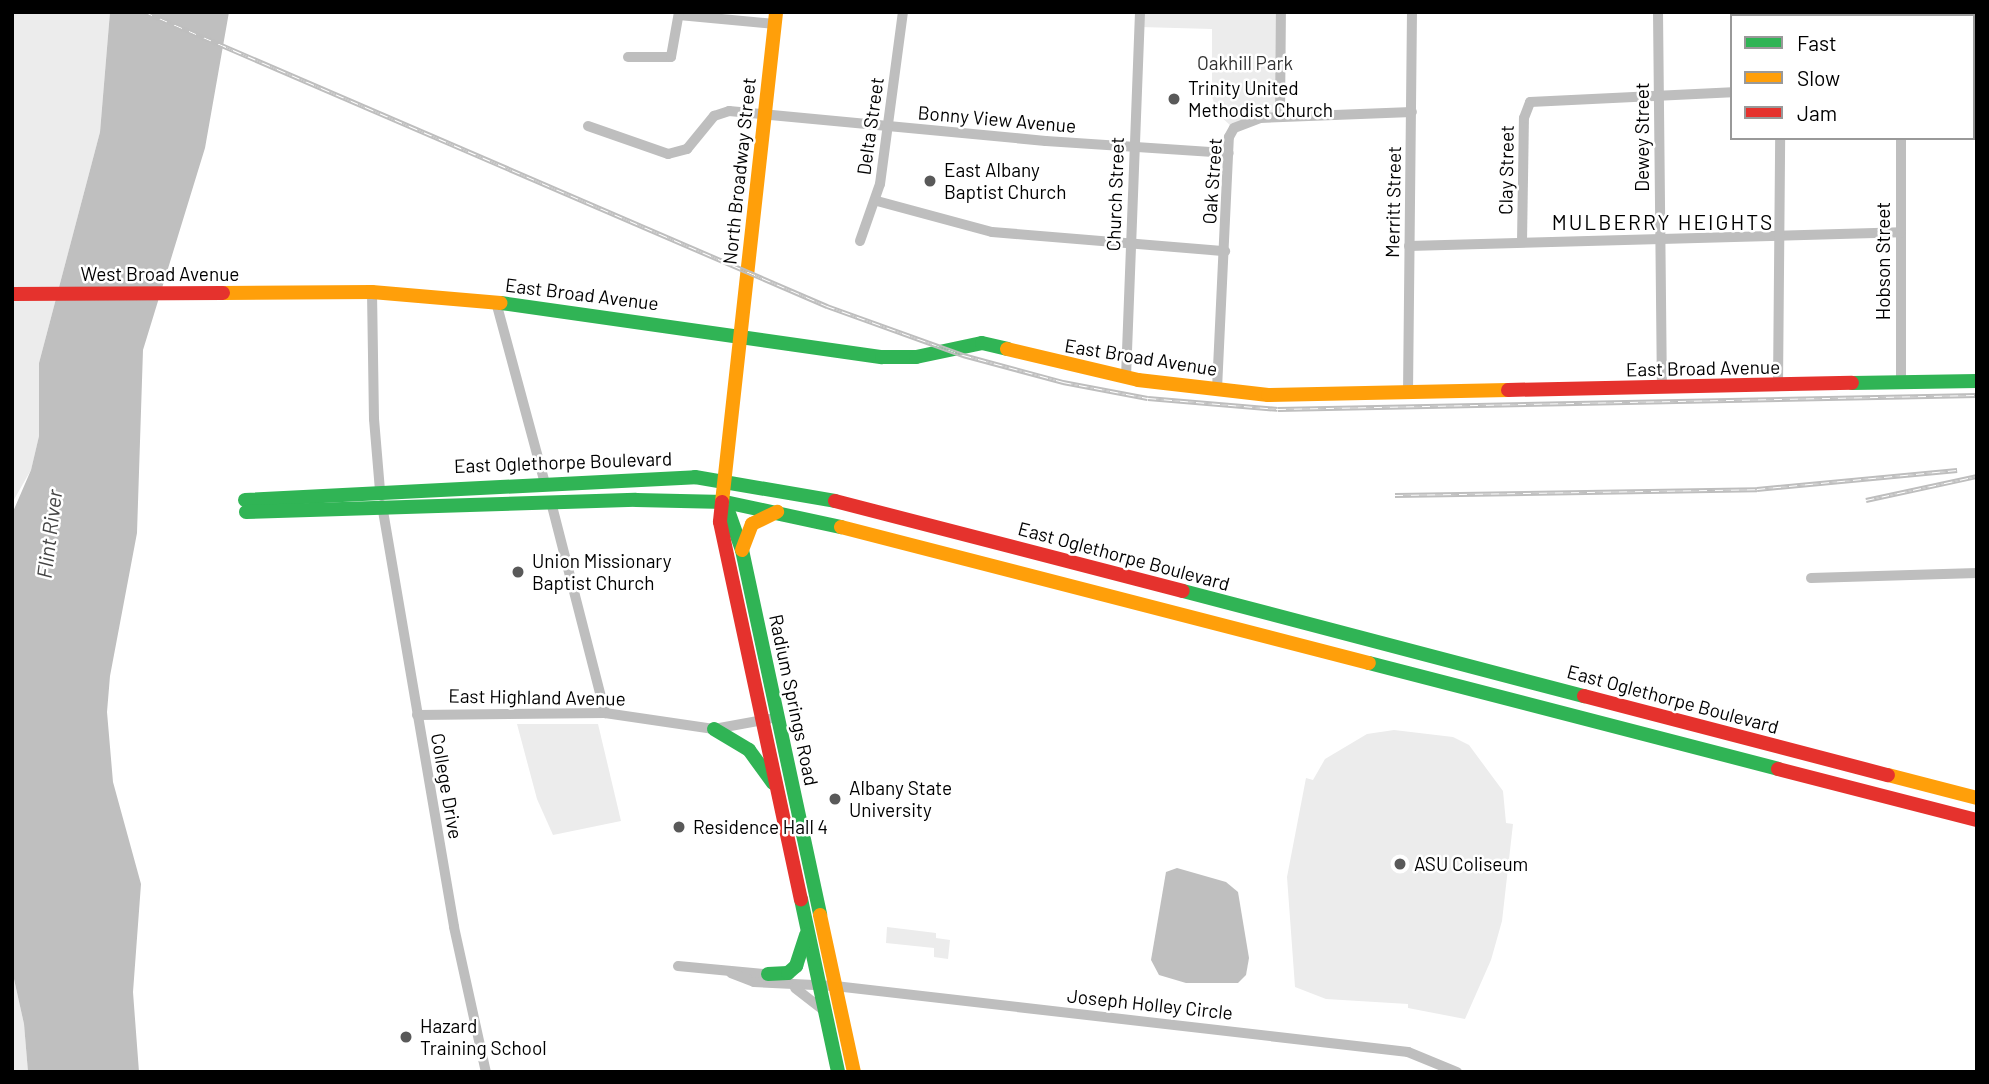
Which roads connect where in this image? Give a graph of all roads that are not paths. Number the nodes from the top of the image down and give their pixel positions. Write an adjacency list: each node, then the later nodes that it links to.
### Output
1 (903, 12): 15 (street, Delta Street)
2 (1140, 12): 18 (street, Church Street)
3 (1281, 12): 13 (street)
4 (1412, 12): 11 (street, Merritt Street)
5 (1658, 12): 10 (street, Dewey Street)
6 (679, 13): 7 (street); 8 (street)
7 (776, 18): 12 (main road, North Broadway Street)
8 (628, 57)
9 (1730, 92): 10 (street)
10 (1661, 94): 23 (street, Dewey Street); 25 (street, Clay Street)
11 (1412, 112): 13 (street); 27 (street, Merritt Street)
12 (763, 113): 14 (street, Bonny View Avenue); 15 (street, Bonny View Avenue); 33 (main road, North Broadway Street)
13 (1280, 117): 19 (street, Oak Street)
14 (589, 126)
15 (889, 128): 18 (street, Bonny View Avenue); 20 (street, Delta Street)
16 (1780, 140): 22 (street)
17 (1901, 140): 21 (street, Hobson Street)
18 (1133, 148): 19 (street, Bonny View Avenue); 26 (street, Church Street)
19 (1228, 153): 28 (street, Oak Street)
20 (877, 201): 24 (street, Delta Street); 26 (street)
21 (1901, 232): 22 (street); 36 (street, Hobson Street)
22 (1780, 235): 23 (street); 37 (street)
23 (1660, 240): 25 (street); 38 (street, Dewey Street)
24 (860, 241)
25 (1522, 242): 27 (street)
26 (1131, 245): 28 (street); 34 (street, Church Street)
27 (1409, 246): 40 (street, Merritt Street)
28 (1225, 251): 39 (street, Oak Street)
29 (372, 292): 30 (main road, East Broad Avenue); 32 (main road, East Broad Avenue); 43 (street, College Drive)
30 (308, 293): 31 (main road, West Broad Avenue)
31 (12, 294)
32 (495, 302): 33 (main road, East Broad Avenue); 41 (street)
33 (741, 334): 34 (main road, East Broad Avenue); 42 (main road, North Broadway Street)
34 (1126, 377): 39 (main road, East Broad Avenue)
35 (1977, 381): 36 (main road, East Broad Avenue)
36 (1901, 383): 37 (main road, East Broad Avenue)
37 (1779, 386): 38 (main road, East Broad Avenue)
38 (1662, 388): 40 (main road, East Broad Avenue)
39 (1217, 389): 40 (main road, East Broad Avenue)
40 (1408, 393)
41 (544, 480): 42 (main road, East Oglethorpe Boulevard); 43 (main road, East Oglethorpe Boulevard); 46 (main road)
42 (725, 481): 45 (main road, Radium Springs Road); 58 (main road, East Oglethorpe Boulevard)
43 (381, 498): 46 (main road, East Oglethorpe Boulevard); 47 (main road, East Oglethorpe Boulevard); 53 (street, College Drive)
44 (551, 502): 45 (main road, East Oglethorpe Boulevard); 46 (main road, East Oglethorpe Boulevard); 52 (street)
45 (726, 502): 48 (main road, East Oglethorpe Boulevard); 49 (main road, Radium Springs Road); 55 (main road, Radium Springs Road)
46 (432, 504)
47 (246, 506)
48 (777, 511): 49 (main road); 59 (main road, East Oglethorpe Boulevard)
49 (742, 550): 54 (main road, Radium Springs Road)
50 (1977, 573): 51 (street)
51 (1811, 578)
52 (606, 713): 53 (street, East Highland Avenue); 56 (street, East Highland Avenue)
53 (417, 715): 68 (street, College Drive)
54 (779, 716): 55 (street, East Highland Avenue); 66 (main road, Radium Springs Road)
55 (762, 721): 56 (street, East Highland Avenue); 57 (main road, Radium Springs Road)
56 (714, 729): 57 (main road)
57 (776, 787): 60 (main road, Radium Springs Road)
58 (1977, 798)
59 (1977, 820)
60 (807, 926): 63 (main road); 64 (main road, Radium Springs Road)
61 (678, 966): 62 (street)
62 (731, 973): 63 (street); 65 (street)
63 (768, 974): 64 (street)
64 (820, 983): 65 (street); 66 (street, Joseph Holley Circle); 67 (main road, Radium Springs Road)
65 (786, 985): 67 (street)
66 (835, 986): 70 (main road, Radium Springs Road); 71 (street, Joseph Holley Circle)
67 (825, 1013): 69 (main road, Radium Springs Road)
68 (486, 1072)
69 (838, 1072)
70 (854, 1072)
71 (1457, 1072)

